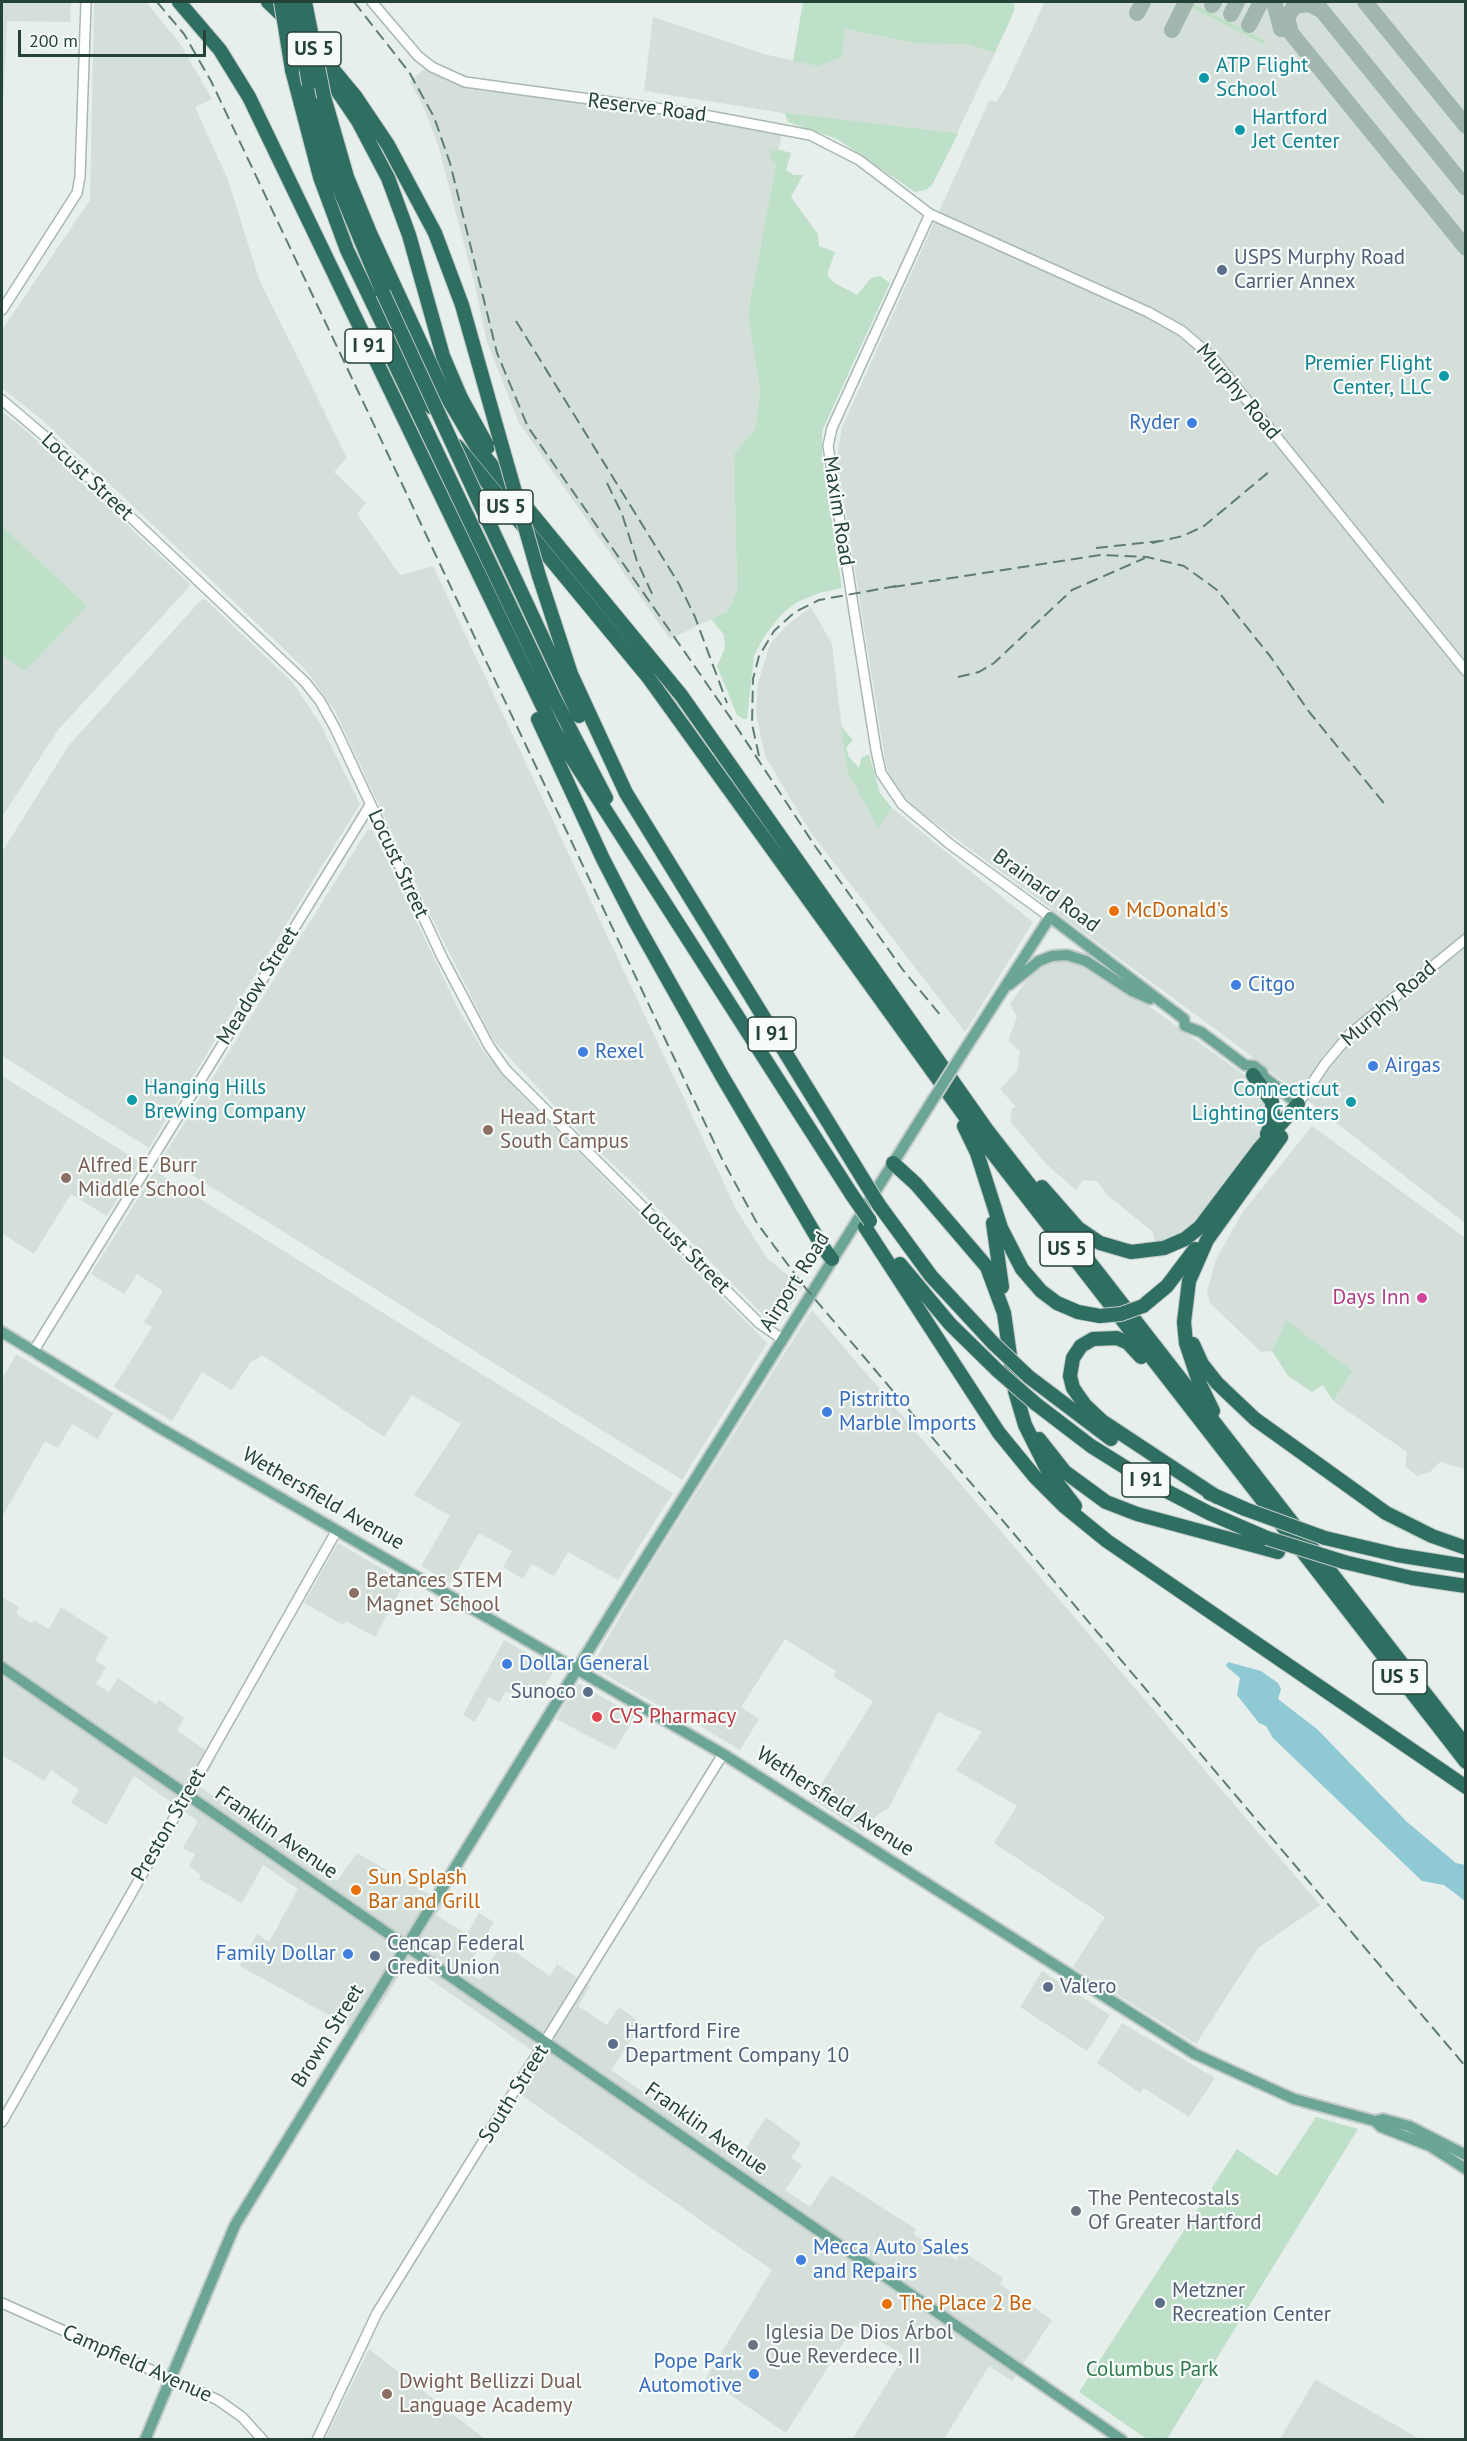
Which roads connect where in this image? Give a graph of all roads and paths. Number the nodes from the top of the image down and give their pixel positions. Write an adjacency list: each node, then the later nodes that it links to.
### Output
1 (86, 2): 11 (street)
2 (179, 2): 14 (highway, I 91)
3 (268, 2): 8 (highway, I 91, bridge)
4 (281, 2): 9 (highway, US 5, bridge)
5 (294, 2): 18 (highway, bridge)
6 (305, 2): 13 (highway, US 5, bridge)
7 (372, 2): 10 (street, Reserve Road)
8 (310, 43): 13 (highway, bridge); 18 (highway, I 91, bridge)
9 (320, 177): 21 (highway); 24 (highway, US 5)
10 (930, 213): 15 (street, Murphy Road); 16 (street, Maxim Road)
11 (2, 309)
12 (2, 400): 17 (street, Locust Street)
13 (562, 552): 26 (highway, US 5)
14 (488, 595): 21 (highway, I 91); 33 (highway)
15 (1466, 671)
16 (890, 790): 19 (street, Brainard Road)
17 (370, 805): 37 (street, Locust Street); 38 (street, Meadow Street)
18 (684, 888): 41 (highway, I 91, bridge)
19 (1050, 917): 22 (main road, Airport Road); 23 (main road, Brainard Road)
20 (1466, 939): 27 (street, Murphy Road)
21 (715, 984): 32 (highway, I 91, bridge)
22 (1004, 988): 23 (main road); 29 (main road, Airport Road, bridge)
23 (1166, 1005): 25 (main road, Brainard Road)
24 (897, 1024): 30 (highway); 40 (highway, US 5)
25 (1254, 1072): 27 (main road, Brainard Road); 28 (highway)
26 (960, 1093): 28 (highway); 40 (highway, US 5)
27 (1298, 1104): 28 (highway); 31 (highway)
28 (1259, 1149)
29 (893, 1163): 33 (main road, Airport Road); 35 (highway)
30 (990, 1198): 31 (highway, bridge); 35 (highway)
31 (1221, 1218): 34 (highway)
32 (868, 1224): 44 (highway, I 91, bridge); 46 (highway)
33 (832, 1259): 37 (main road, Airport Road)
34 (1185, 1310): 40 (highway); 43 (highway)
35 (1004, 1313): 39 (highway)
36 (2, 1332): 38 (main road, Wethersfield Avenue)
37 (782, 1339): 49 (main road, Airport Road)
38 (33, 1352): 42 (main road, Wethersfield Avenue)
39 (1012, 1367): 44 (highway); 46 (highway)
40 (1244, 1469): 41 (highway); 50 (highway, US 5); 52 (highway, US 5)
41 (1216, 1497): 45 (highway, I 91, bridge)
42 (337, 1530): 49 (main road, Wethersfield Avenue); 54 (street, Preston Street)
43 (1466, 1548)
44 (1347, 1566): 47 (highway)
45 (1466, 1566)
46 (1166, 1581): 53 (highway)
47 (1466, 1586)
48 (2, 1667): 54 (main road, Franklin Avenue)
49 (578, 1669): 51 (main road, Wethersfield Avenue); 55 (main road, Brown Street)
50 (1466, 1746)
51 (723, 1754): 56 (street, South Street); 58 (main road, Wethersfield Avenue)
52 (1466, 1762)
53 (1466, 1787)
54 (187, 1795): 55 (main road, Franklin Avenue); 57 (street, Preston Street)
55 (406, 1946): 56 (main road, Franklin Avenue); 60 (main road, Brown Street)
56 (546, 2043): 63 (street, South Street); 64 (main road, Franklin Avenue)
57 (2, 2122)
58 (1464, 2159)
59 (2, 2303): 60 (street, Campfield Avenue)
60 (171, 2378): 61 (main road, Brown Street); 62 (street, Campfield Avenue)
61 (145, 2439)
62 (263, 2439)
63 (316, 2439)
64 (1122, 2439)

